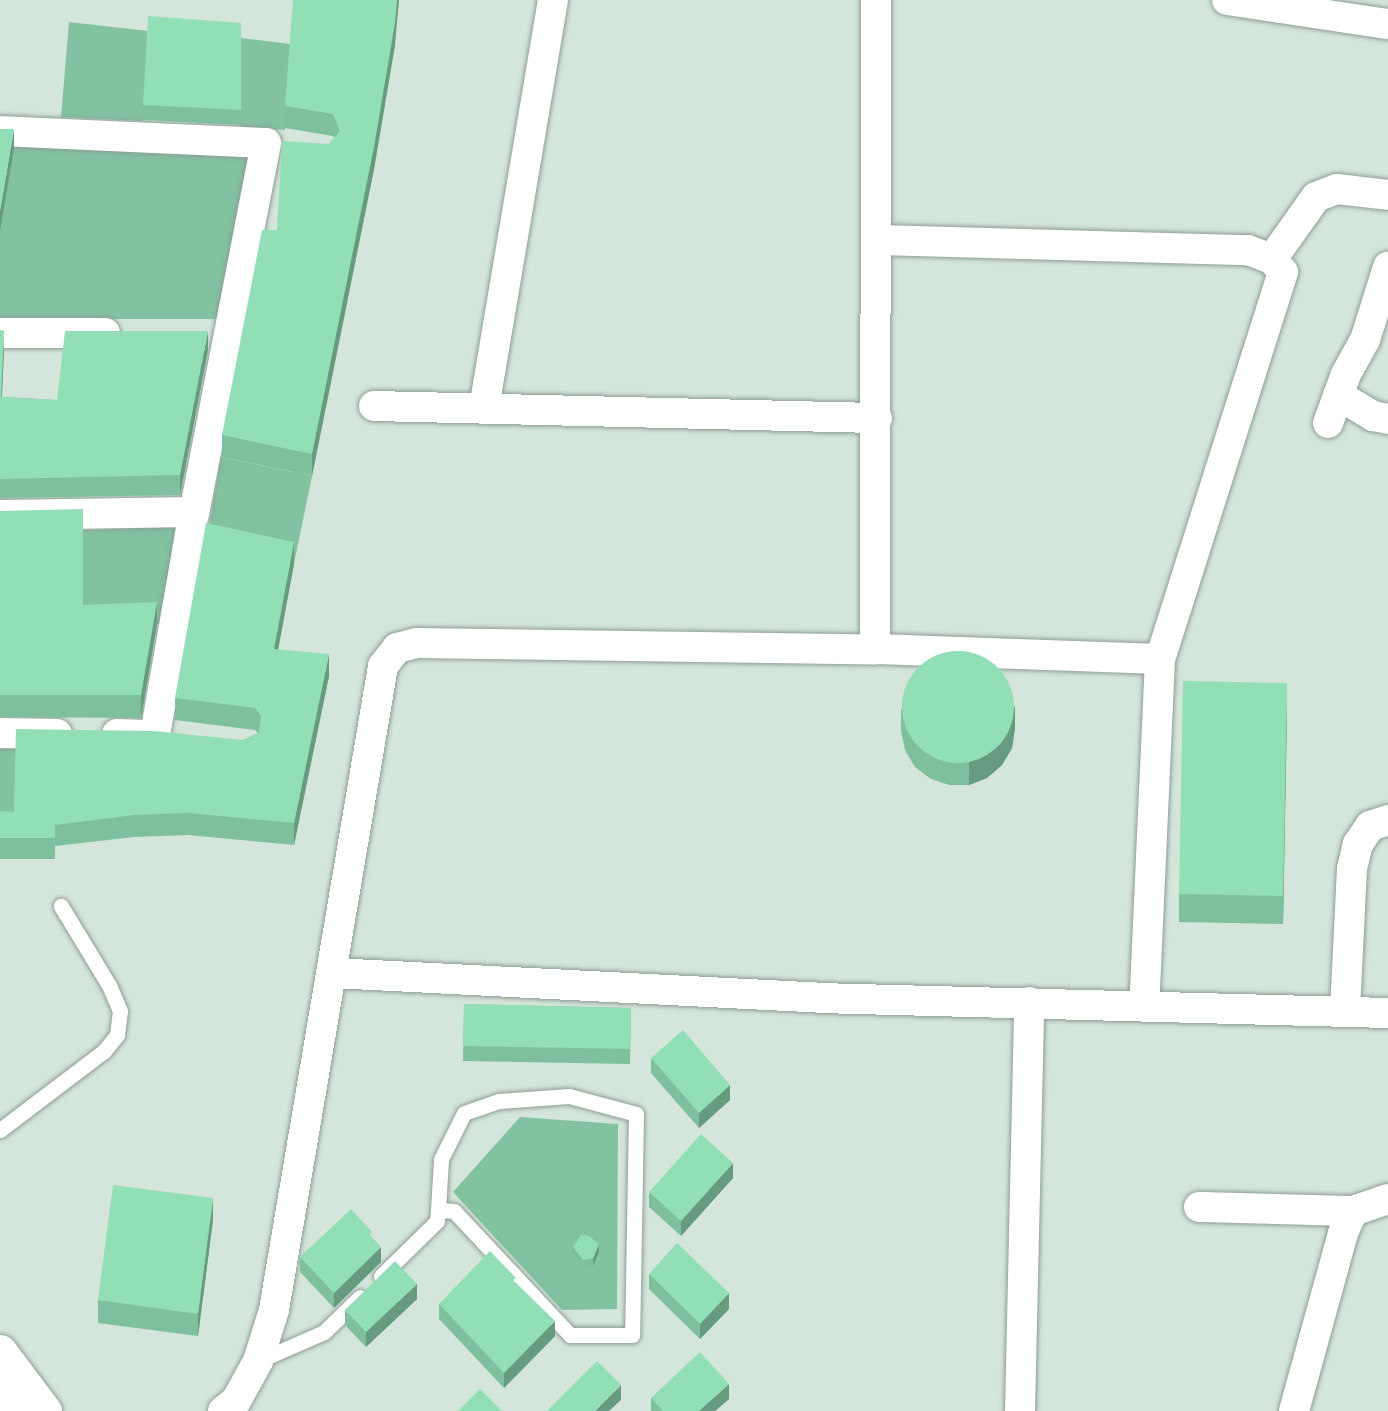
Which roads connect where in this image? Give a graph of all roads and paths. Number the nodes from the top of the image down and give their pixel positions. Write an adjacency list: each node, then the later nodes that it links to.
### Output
1 (553, 0): 15 (street)
2 (876, 0): 7 (street)
3 (1227, 0): 4 (street)
4 (1388, 24)
5 (0, 131): 13 (street)
6 (1388, 195): 8 (street)
7 (879, 240): 8 (street); 16 (street)
8 (1272, 259): 21 (street)
9 (1388, 267): 17 (street)
10 (0, 333): 11 (street)
11 (138, 333)
12 (196, 333): 13 (street)
13 (230, 333): 18 (street)
14 (374, 406): 15 (street)
15 (484, 408): 16 (street)
16 (877, 418): 20 (street)
17 (1388, 419)
18 (194, 512): 19 (street); 23 (street)
19 (0, 515)
20 (875, 649): 21 (street); 27 (street)
21 (1160, 659): 29 (street)
22 (0, 733): 23 (street)
23 (155, 735): 24 (street)
24 (189, 738)
25 (1388, 820): 30 (street)
26 (61, 906): 32 (lane)
27 (333, 973): 28 (street); 38 (street)
28 (1029, 1002): 29 (street); 43 (street)
29 (1144, 1005): 30 (street)
30 (1345, 1011): 31 (street)
31 (1388, 1013)
32 (0, 1130)
33 (1388, 1200): 36 (street)
34 (1199, 1208): 36 (street)
35 (438, 1210): 35 (lane); 38 (lane)
36 (1353, 1211): 44 (street)
37 (0, 1351): 41 (highway)
38 (258, 1361): 42 (street)
39 (0, 1393): 40 (highway)
40 (14, 1411)
41 (45, 1411)
42 (223, 1411)
43 (1020, 1411)
44 (1294, 1411)

